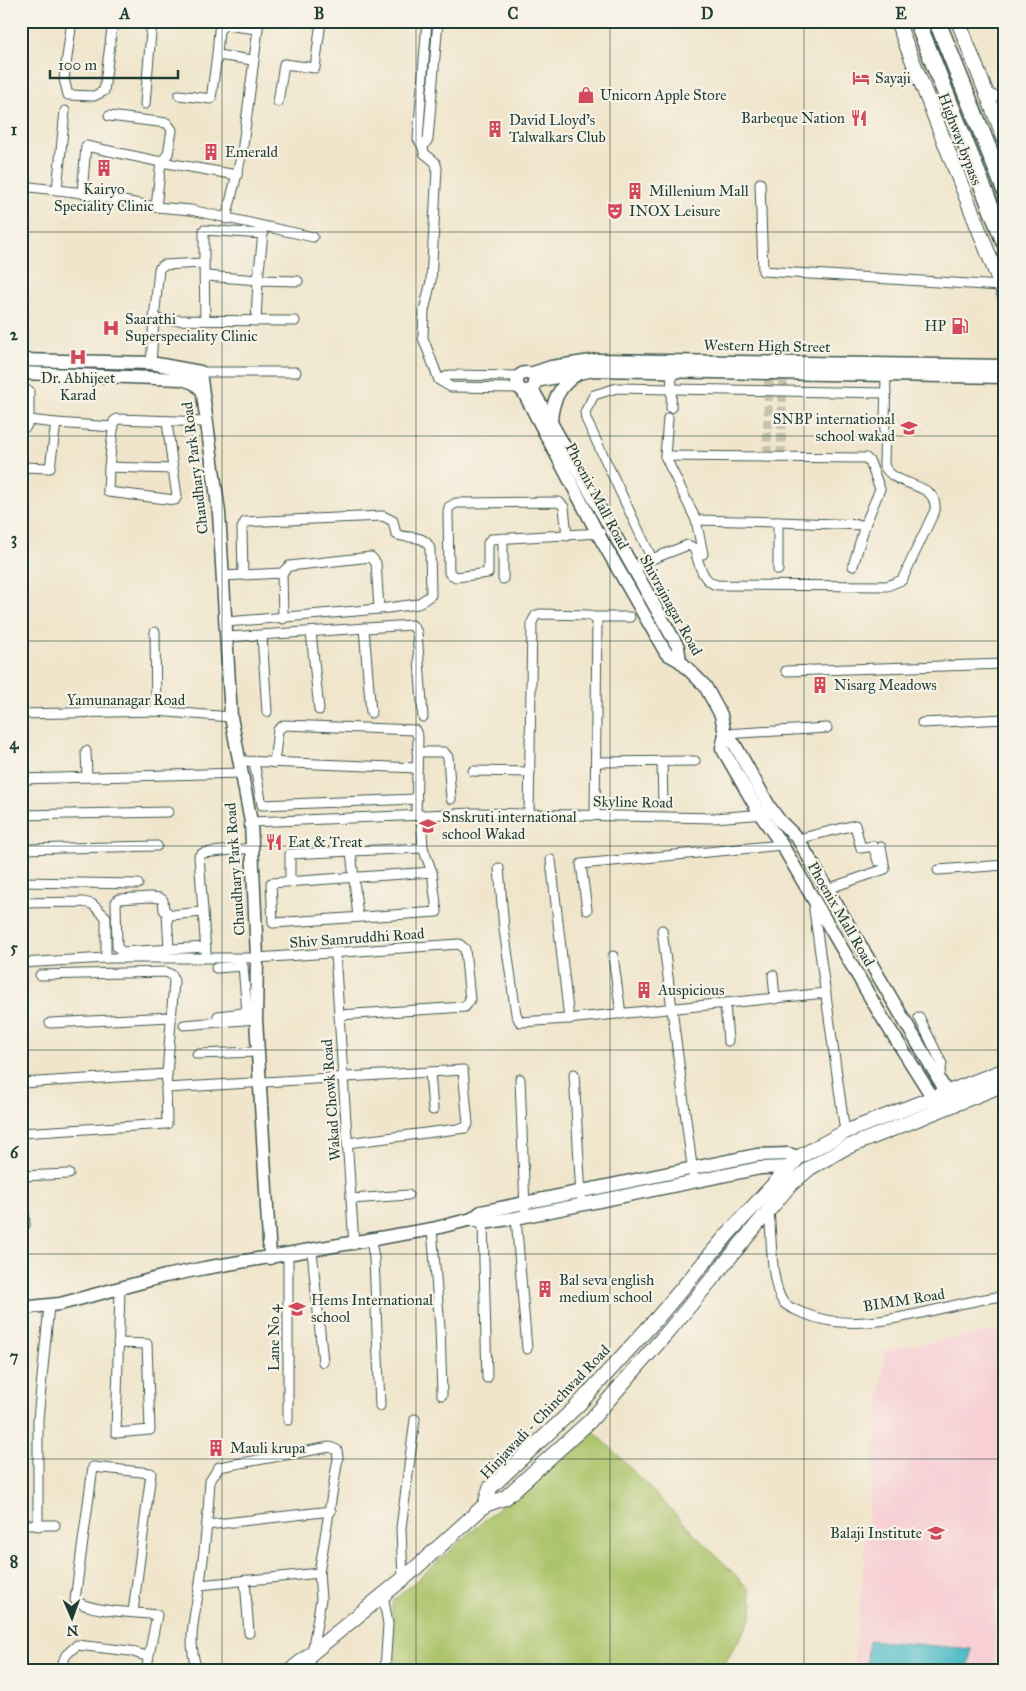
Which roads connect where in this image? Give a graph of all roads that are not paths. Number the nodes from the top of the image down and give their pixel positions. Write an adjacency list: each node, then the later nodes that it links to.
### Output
1 (72, 21): 2 (street)
2 (113, 21)
3 (152, 21): 18 (street)
4 (321, 21): 17 (street)
5 (428, 21): 22 (street)
6 (438, 21): 22 (street)
7 (896, 21): 38 (main road, Highway bypass)
8 (917, 21): 33 (highway)
9 (938, 21): 28 (highway)
10 (958, 21): 15 (main road)
11 (258, 25): 12 (street); 13 (street)
12 (218, 55): 13 (street); 14 (street)
13 (253, 60): 24 (street)
14 (179, 95)
15 (987, 95): 16 (street); 21 (main road)
16 (1005, 97)
17 (278, 102)
18 (145, 104)
19 (65, 111): 27 (street)
20 (109, 116): 23 (street)
21 (1005, 140)
22 (423, 147): 55 (street)
23 (160, 162): 24 (street); 29 (street); 30 (street)
24 (237, 175): 31 (street)
25 (760, 183): 38 (street)
26 (21, 186): 27 (street)
27 (57, 189): 29 (street)
28 (1005, 190)
29 (82, 193): 30 (street)
30 (156, 207): 31 (street)
31 (226, 219): 32 (street)
32 (313, 237)
33 (1005, 243)
34 (204, 264): 35 (street); 36 (street); 39 (street)
35 (206, 276): 36 (street); 40 (street)
36 (258, 280): 37 (street); 41 (street)
37 (298, 281)
38 (1003, 291)
39 (154, 320): 40 (street); 43 (street)
40 (205, 320): 41 (street)
41 (256, 321): 42 (street)
42 (295, 321)
43 (151, 363): 44 (street); 50 (street)
44 (25, 366): 57 (street); 58 (street)
45 (690, 366): 47 (street, Western High Street); 48 (street, Western High Street); 55 (street, Western High Street)
46 (1005, 366): 49 (street, Western High Street)
47 (777, 368): 49 (street, Western High Street); 53 (street, Western High Street)
48 (672, 371): 52 (street, Western High Street); 56 (street)
49 (949, 371): 53 (street, Western High Street); 54 (street, Western High Street)
50 (200, 372): 51 (street); 58 (street, Chaudhary Park Road)
51 (296, 372)
52 (581, 372): 55 (street, Western High Street); 65 (street)
53 (886, 375): 59 (street)
54 (1005, 377)
55 (526, 383): 65 (street, Phoenix Mall Road); 73 (street, Phoenix Mall Road)
56 (672, 389): 59 (street); 60 (street); 81 (street)
57 (25, 390): 62 (street)
58 (202, 390): 64 (street, Chaudhary Park Road)
59 (886, 393): 81 (street)
60 (671, 408)
61 (668, 418): 69 (street)
62 (29, 420): 66 (street); 68 (street)
63 (167, 422): 64 (street); 67 (street); 72 (street)
64 (206, 422): 87 (street, Chaudhary Park Road)
65 (551, 422): 73 (street, Phoenix Mall Road)
66 (56, 423): 67 (street); 70 (street)
67 (114, 427): 71 (street)
68 (21, 428)
69 (665, 456): 74 (street); 76 (street)
70 (21, 467)
71 (109, 467): 72 (street); 72 (street)
72 (173, 469)
73 (571, 471): 77 (street, Phoenix Mall Road)
74 (696, 520): 75 (street); 80 (street)
75 (778, 522): 76 (street); 84 (street)
76 (865, 525): 82 (street)
77 (604, 532): 78 (street); 83 (street, Shivrajnagar Road); 99 (street, Phoenix Mall Road)
78 (567, 536): 79 (street); 79 (street)
79 (503, 538): 88 (street)
80 (703, 554)
81 (652, 559): 83 (street)
82 (853, 566)
83 (633, 570): 99 (street, Shivrajnagar Road)
84 (778, 570)
85 (282, 572): 86 (street); 89 (street); 92 (street)
86 (243, 575): 87 (street); 89 (street)
87 (223, 576): 93 (street, Chaudhary Park Road)
88 (503, 579)
89 (378, 609): 92 (street)
90 (594, 617): 91 (street); 118 (street); 123 (street)
91 (630, 617)
92 (283, 619): 93 (street)
93 (227, 622): 98 (street, Chaudhary Park Road)
94 (364, 628): 96 (street); 105 (street); 108 (street)
95 (155, 632): 103 (street)
96 (311, 632): 97 (street); 102 (street)
97 (262, 635): 98 (street); 104 (street)
98 (228, 637): 107 (street, Chaudhary Park Road)
99 (680, 661): 112 (street, Shivrajnagar Road)
100 (1005, 664): 101 (street)
101 (786, 670)
102 (319, 710)
103 (156, 711): 106 (street, Yamunanagar Road); 107 (street, Yamunanagar Road)
104 (267, 712)
105 (371, 713)
106 (21, 714)
107 (231, 717): 120 (street, Chaudhary Park Road)
108 (422, 717)
109 (1005, 719): 110 (street)
110 (922, 723)
111 (827, 728): 112 (street)
112 (725, 734): 131 (street, Phoenix Mall Road); 135 (street, Shivrajnagar Road)
113 (86, 751): 124 (street)
114 (417, 752): 117 (street); 121 (street); 127 (street)
115 (695, 761): 119 (street)
116 (254, 762): 117 (street); 120 (street); 126 (street)
117 (274, 762): 121 (street)
118 (596, 762): 119 (street); 134 (street)
119 (662, 762): 128 (street)
120 (241, 767): 124 (street); 136 (street, Chaudhary Park Road)
121 (417, 768): 126 (street)
122 (473, 771): 123 (street)
123 (530, 772): 130 (street)
124 (87, 777): 125 (street)
125 (21, 779)
126 (417, 799): 133 (street)
127 (452, 799)
128 (663, 804)
129 (168, 812): 132 (street)
130 (529, 814): 133 (street, Skyline Road); 134 (street, Skyline Road)
131 (760, 814): 134 (street, Skyline Road); 135 (street, Skyline Road); 138 (street, Phoenix Mall Road)
132 (21, 815)
133 (419, 815): 136 (street, Skyline Road); 142 (street)
134 (595, 815)
135 (777, 817): 137 (street, Phoenix Mall Road)
136 (251, 822): 141 (street, Chaudhary Park Road)
137 (798, 839): 146 (street); 157 (street, Phoenix Mall Road)
138 (782, 845): 158 (street, Phoenix Mall Road); 160 (street)
139 (157, 846): 143 (street)
140 (881, 847): 157 (street)
141 (252, 848): 154 (street, Chaudhary Park Road); 161 (street)
142 (423, 848): 144 (street); 150 (street)
143 (21, 849)
144 (351, 850): 151 (street); 152 (street)
145 (551, 860): 186 (street)
146 (878, 861)
147 (1005, 865): 149 (street)
148 (499, 868): 186 (street)
149 (938, 870)
150 (432, 872): 151 (street); 163 (street)
151 (353, 877): 152 (street); 163 (street)
152 (290, 881): 155 (street)
153 (21, 882): 156 (street)
154 (253, 883): 155 (street); 171 (street, Chaudhary Park Road)
155 (272, 883): 163 (street)
156 (138, 884)
157 (827, 889): 198 (street, Phoenix Mall Road)
158 (815, 902): 176 (street); 204 (street, Phoenix Mall Road)
159 (21, 903): 169 (street)
160 (587, 910)
161 (202, 912): 162 (street); 165 (street)
162 (167, 913): 166 (street); 166 (street)
163 (358, 917)
164 (662, 930): 179 (street)
165 (206, 947): 166 (street); 170 (street)
166 (169, 949)
167 (335, 953): 171 (street, Shiv Samruddhi Road); 182 (street, Wakad Chowk Road); 182 (street, Shiv Samruddhi Road)
168 (613, 956): 181 (street)
169 (106, 958): 170 (street, Shiv Samruddhi Road); 172 (street, Shiv Samruddhi Road)
170 (207, 958): 171 (street, Shiv Samruddhi Road)
171 (257, 958): 180 (street, Chaudhary Park Road)
172 (21, 963)
173 (216, 968): 180 (street)
174 (40, 975): 183 (street)
175 (773, 975): 177 (street)
176 (826, 993): 177 (street); 206 (street)
177 (775, 999): 178 (street)
178 (725, 1004): 179 (street); 189 (street)
179 (673, 1010): 181 (street); 212 (street)
180 (253, 1014): 184 (street); 188 (street); 190 (street, Chaudhary Park Road)
181 (621, 1014): 186 (street)
182 (339, 1015): 196 (street, Wakad Chowk Road)
183 (171, 1016): 187 (street); 194 (street)
184 (218, 1016)
185 (919, 1017): 198 (street)
186 (569, 1019)
187 (50, 1023)
188 (184, 1025)
189 (728, 1041)
190 (258, 1052): 191 (street); 200 (street, Chaudhary Park Road)
191 (197, 1054)
192 (1005, 1070): 203 (main road, Hinjawadi - Chinchwad Road)
193 (430, 1072): 196 (street); 205 (street); 208 (street)
194 (167, 1074): 199 (street); 202 (street)
195 (574, 1074): 217 (street)
196 (343, 1078): 200 (street); 208 (street, Wakad Chowk Road)
197 (520, 1079): 219 (street)
198 (939, 1079): 203 (street, Phoenix Mall Road)
199 (21, 1083)
200 (260, 1083): 202 (street); 227 (street, Chaudhary Park Road)
201 (1005, 1084): 203 (main road, Hinjawadi - Chinchwad Road)
202 (166, 1088): 207 (street)
203 (948, 1099): 204 (main road, Hinjawadi - Chinchwad Road)
204 (934, 1104): 206 (main road, Hinjawadi - Chinchwad Road); 218 (main road, Hinjawadi - Chinchwad Road)
205 (433, 1110)
206 (845, 1132): 209 (main road, Hinjawadi - Chinchwad Road)
207 (21, 1133)
208 (347, 1143): 216 (street, Wakad Chowk Road)
209 (799, 1157): 210 (main road, Hinjawadi - Chinchwad Road); 212 (street)
210 (788, 1167): 212 (street); 240 (main road, Hinjawadi - Chinchwad Road)
211 (68, 1174): 213 (street)
212 (693, 1175): 217 (street)
213 (21, 1176)
214 (408, 1196): 216 (street)
215 (21, 1198): 221 (street)
216 (351, 1199): 224 (street, Wakad Chowk Road)
217 (581, 1199): 219 (street)
218 (769, 1212): 229 (street, BIMM Road); 241 (main road, Hinjawadi - Chinchwad Road)
219 (522, 1213): 220 (street); 233 (street)
220 (478, 1221): 222 (street); 235 (street)
221 (21, 1225)
222 (432, 1229): 223 (street); 236 (street)
223 (371, 1240): 224 (street); 237 (street)
224 (354, 1244): 225 (street)
225 (312, 1252): 226 (street); 234 (street)
226 (288, 1255): 227 (street); 239 (street, Lane No 4)
227 (270, 1258): 228 (street)
228 (120, 1289): 230 (street); 232 (street)
229 (1005, 1296)
230 (49, 1306): 231 (street); 247 (street)
231 (21, 1308)
232 (118, 1343): 232 (street)
233 (527, 1349)
234 (323, 1362)
235 (487, 1378)
236 (442, 1395)
237 (380, 1406)
238 (415, 1419): 250 (street)
239 (288, 1420)
240 (501, 1478): 241 (main road); 242 (main road, Hinjawadi - Chinchwad Road)
241 (513, 1490): 242 (main road, Hinjawadi - Chinchwad Road)
242 (485, 1505): 250 (main road)
243 (331, 1511): 246 (street); 246 (street); 248 (street)
244 (21, 1525): 247 (street)
245 (55, 1525): 247 (street)
246 (207, 1525): 251 (street)
247 (38, 1526)
248 (320, 1573): 249 (street); 255 (street)
249 (245, 1580): 251 (street); 254 (street)
250 (403, 1580): 252 (main road)
251 (200, 1585): 258 (street)
252 (383, 1595): 255 (main road); 261 (street)
253 (133, 1612): 253 (street); 256 (street)
254 (249, 1633)
255 (311, 1654): 259 (main road); 260 (street)
256 (147, 1665): 257 (street)
257 (60, 1670)
258 (197, 1670)
259 (291, 1670)
260 (309, 1670)
261 (385, 1670)

